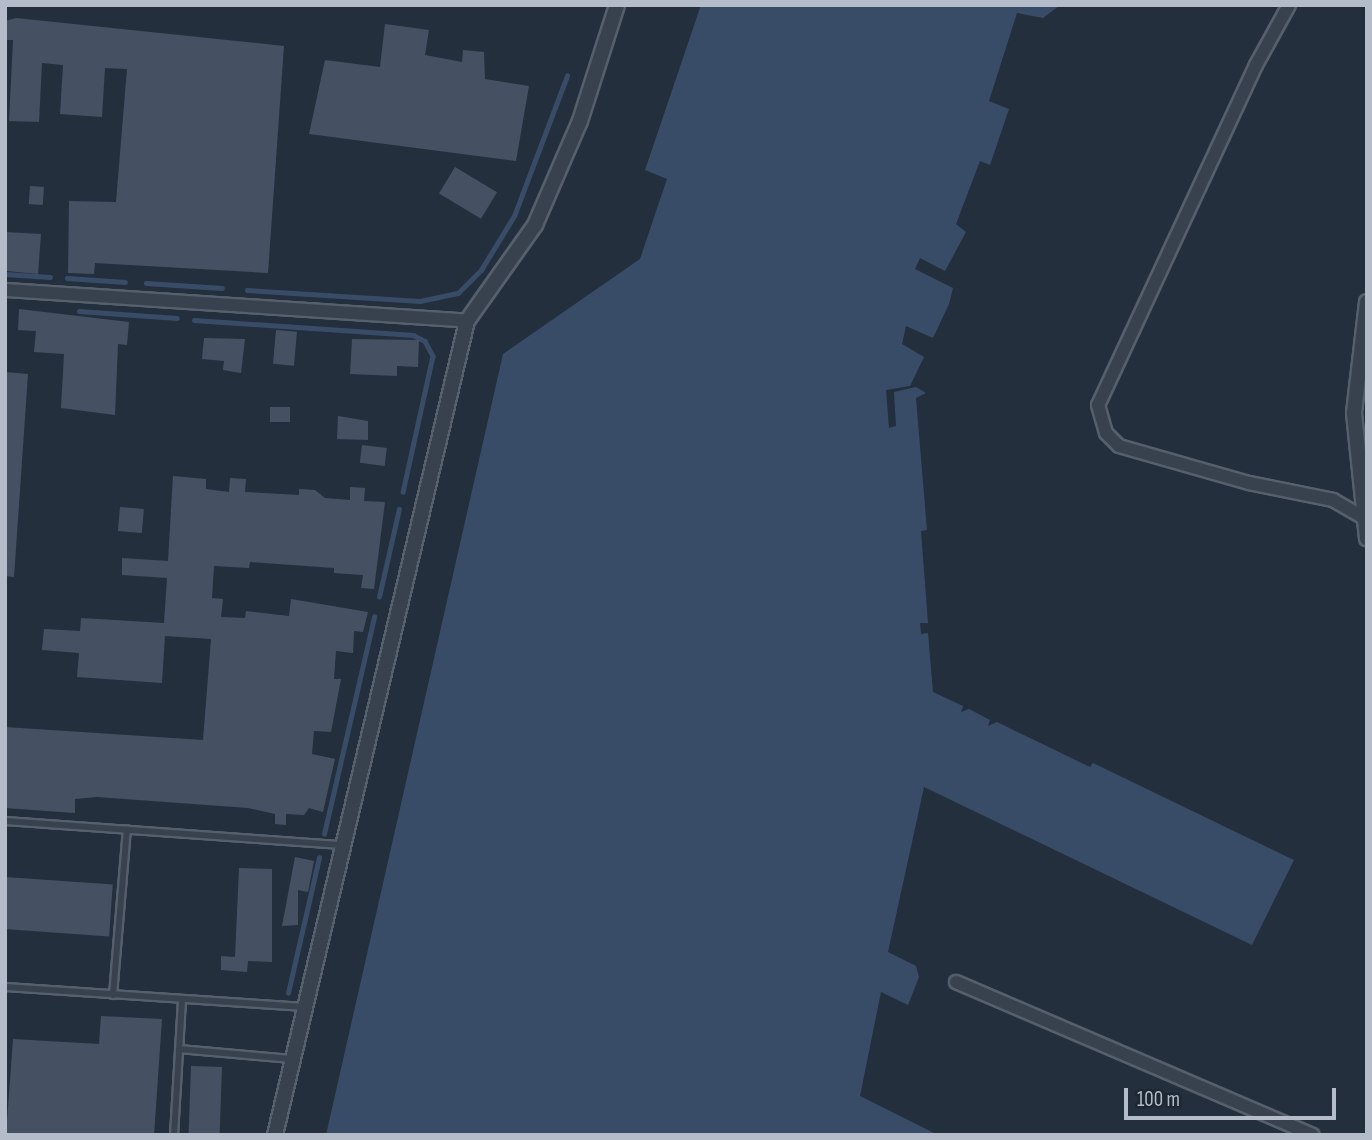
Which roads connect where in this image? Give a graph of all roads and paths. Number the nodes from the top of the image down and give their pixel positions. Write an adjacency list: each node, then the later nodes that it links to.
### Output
1 (617, 5): 5 (street)
2 (1289, 5): 6 (street)
3 (5, 290): 5 (street)
4 (1367, 302): 6 (street)
5 (467, 321): 10 (street)
6 (1362, 517): 7 (street)
7 (1367, 538)
8 (5, 821): 9 (lane)
9 (127, 830): 10 (lane); 13 (lane)
10 (344, 845): 15 (street)
11 (956, 982): 20 (street)
12 (5, 987): 13 (lane)
13 (113, 995): 14 (lane)
14 (182, 999): 15 (lane); 16 (lane)
15 (305, 1007): 17 (street)
16 (179, 1049): 17 (lane); 18 (lane)
17 (293, 1059): 19 (street)
18 (174, 1135)
19 (275, 1135)
20 (1312, 1135)

